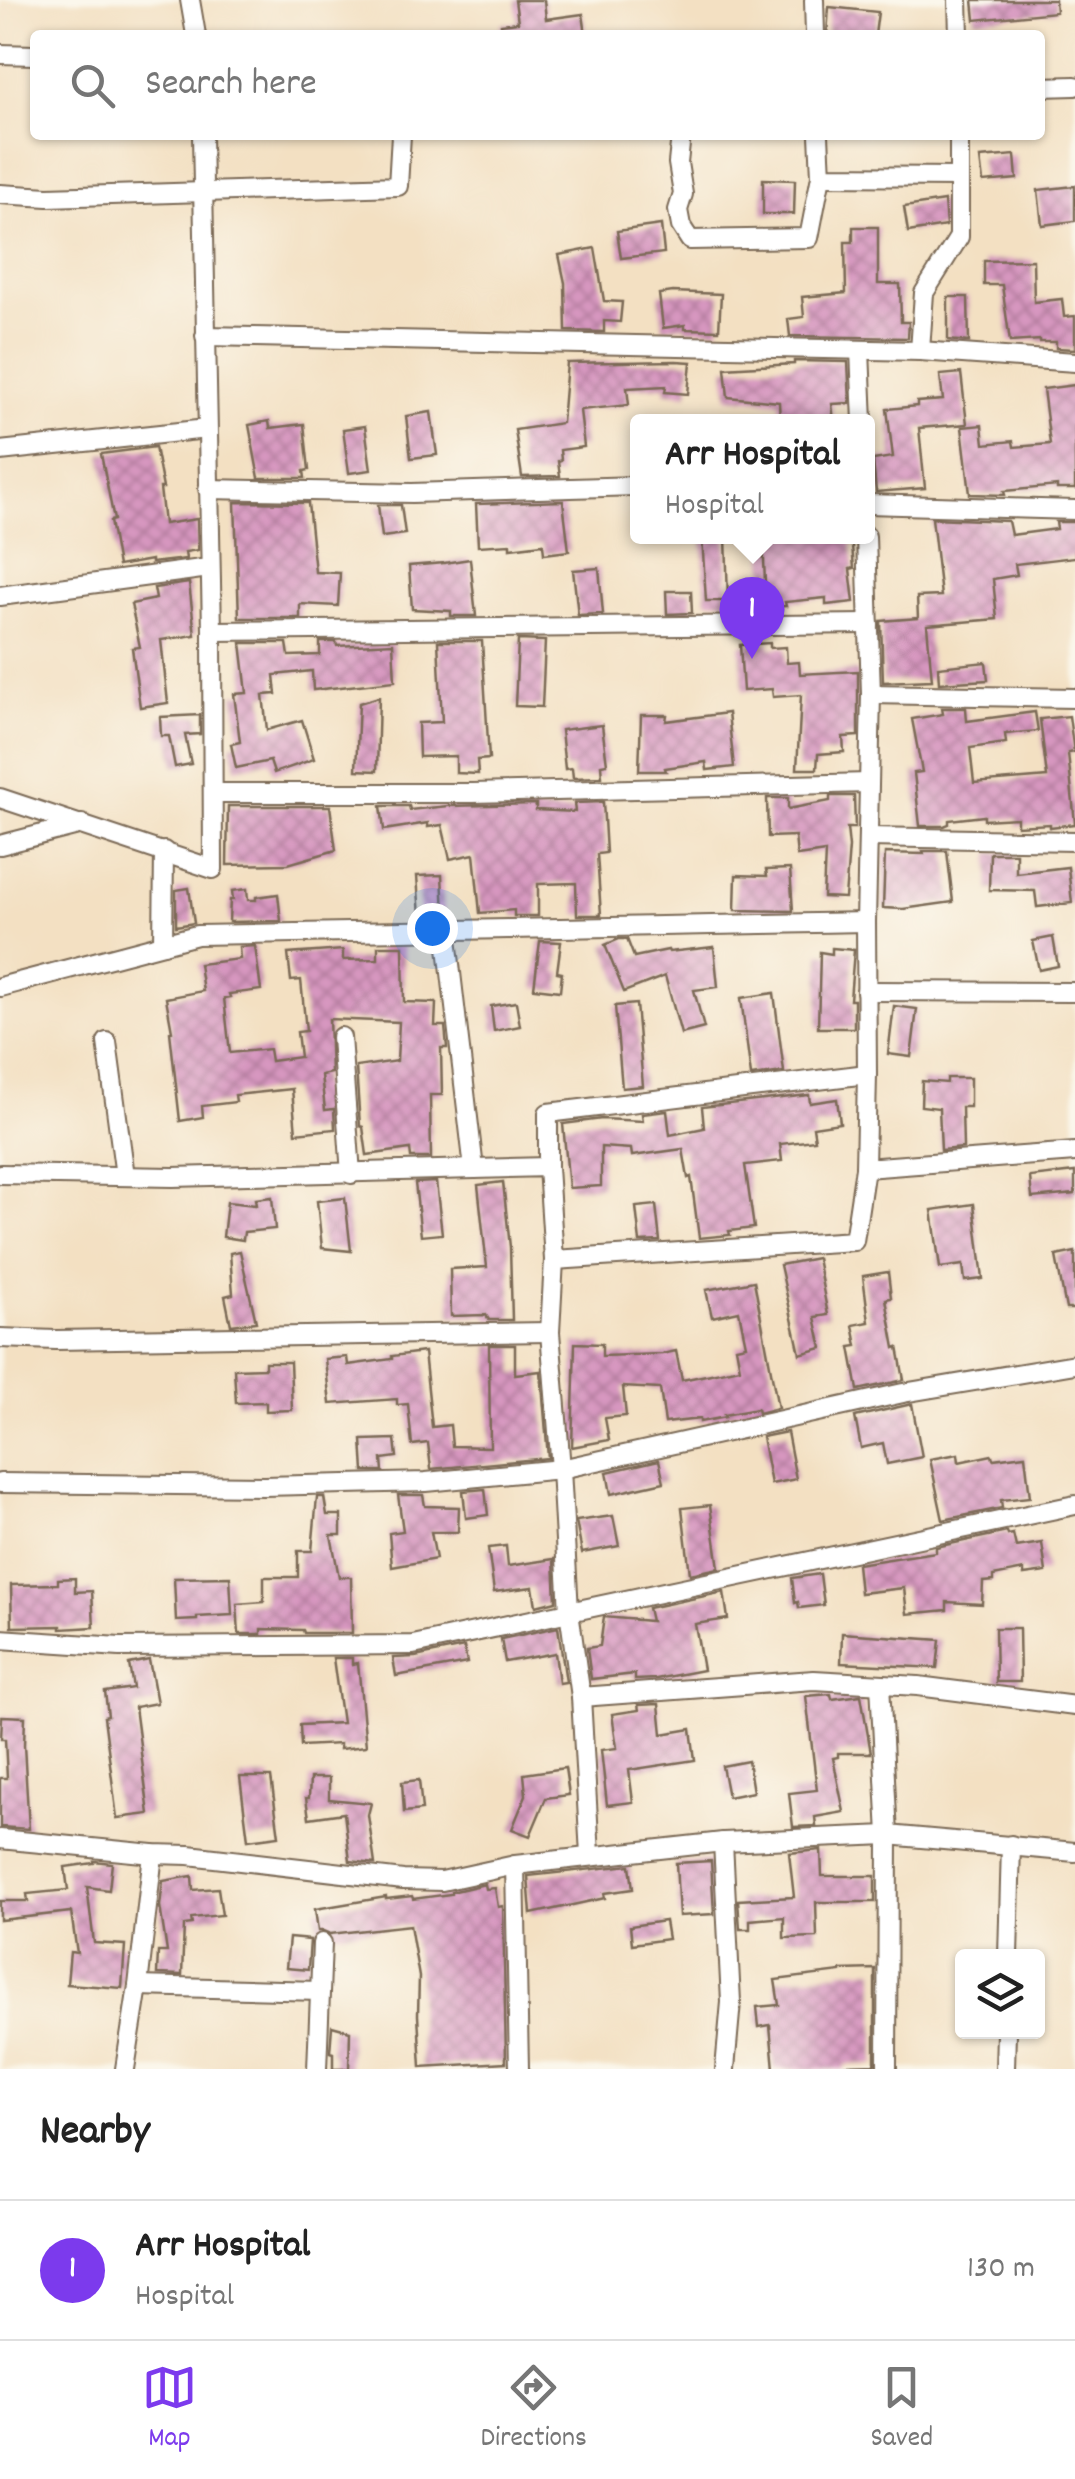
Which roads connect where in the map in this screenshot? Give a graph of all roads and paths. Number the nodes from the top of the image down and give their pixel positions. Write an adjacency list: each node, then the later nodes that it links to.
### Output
1 (190, 0): 4 (street)
2 (814, 0): 5 (street)
3 (958, 0): 6 (street)
4 (195, 30)
5 (815, 30)
6 (958, 30)
7 (0, 54): 8 (street)
8 (30, 55)
9 (1075, 86): 10 (street)
10 (1045, 87)
11 (202, 140): 18 (street)
12 (401, 140): 18 (street)
13 (680, 140): 16 (street)
14 (819, 140): 16 (street)
15 (959, 140): 17 (street)
16 (821, 176): 17 (street)
17 (959, 177): 22 (street)
18 (203, 191): 19 (street); 20 (street)
19 (0, 194)
20 (205, 336): 21 (street); 25 (street)
21 (860, 350): 22 (street); 24 (street)
22 (920, 351): 23 (street)
23 (1075, 362)
24 (863, 414)
25 (207, 429): 26 (street); 28 (street)
26 (0, 451)
27 (630, 486): 28 (street)
28 (208, 489): 32 (street)
29 (875, 504): 30 (street)
30 (1075, 510)
31 (866, 544): 34 (street)
32 (209, 568): 33 (street); 35 (street)
33 (0, 596)
34 (869, 624): 35 (street); 36 (street)
35 (212, 631): 39 (street)
36 (871, 694): 37 (street); 38 (street)
37 (1075, 698)
38 (869, 783): 39 (street); 42 (street)
39 (213, 793): 45 (street)
40 (0, 798): 41 (street)
41 (83, 824): 44 (street); 45 (street)
42 (868, 836): 43 (street); 46 (street)
43 (1075, 841)
44 (0, 845)
45 (164, 852): 48 (street)
46 (866, 922): 47 (street); 50 (street)
47 (446, 930): 48 (street); 58 (street)
48 (163, 944): 49 (street)
49 (0, 987)
50 (866, 991): 51 (street); 54 (street)
51 (1075, 992)
52 (341, 1037): 60 (street)
53 (107, 1042): 61 (street)
54 (867, 1074): 56 (street); 57 (street)
55 (1075, 1152): 57 (street)
56 (548, 1167): 58 (street); 62 (street)
57 (865, 1168): 62 (street)
58 (474, 1169): 60 (street)
59 (0, 1174): 61 (street)
60 (351, 1174): 61 (street)
61 (126, 1176)
62 (554, 1260): 63 (street)
63 (550, 1332): 64 (street); 66 (street)
64 (0, 1338)
65 (1075, 1364): 66 (street)
66 (562, 1469): 67 (street); 69 (street)
67 (0, 1483)
68 (1075, 1505): 69 (street)
69 (569, 1611): 70 (street); 72 (street)
70 (0, 1639)
71 (880, 1684): 72 (street); 73 (street); 74 (street)
72 (581, 1698): 80 (street)
73 (1075, 1706)
74 (888, 1835): 76 (street); 77 (street); 91 (street)
75 (0, 1839): 79 (street)
76 (723, 1842): 80 (street); 90 (street)
77 (1012, 1845): 78 (street); 83 (street)
78 (1075, 1852)
79 (153, 1854): 81 (street); 84 (street)
80 (590, 1856): 81 (street)
81 (515, 1866): 89 (street)
82 (322, 1943): 85 (street)
83 (1008, 1949)
84 (138, 1986): 85 (street); 87 (street)
85 (320, 1991): 88 (street)
86 (1006, 2039): 92 (street)
87 (124, 2069)
88 (317, 2069)
89 (519, 2069)
90 (725, 2069)
91 (888, 2069)
92 (1005, 2069)

